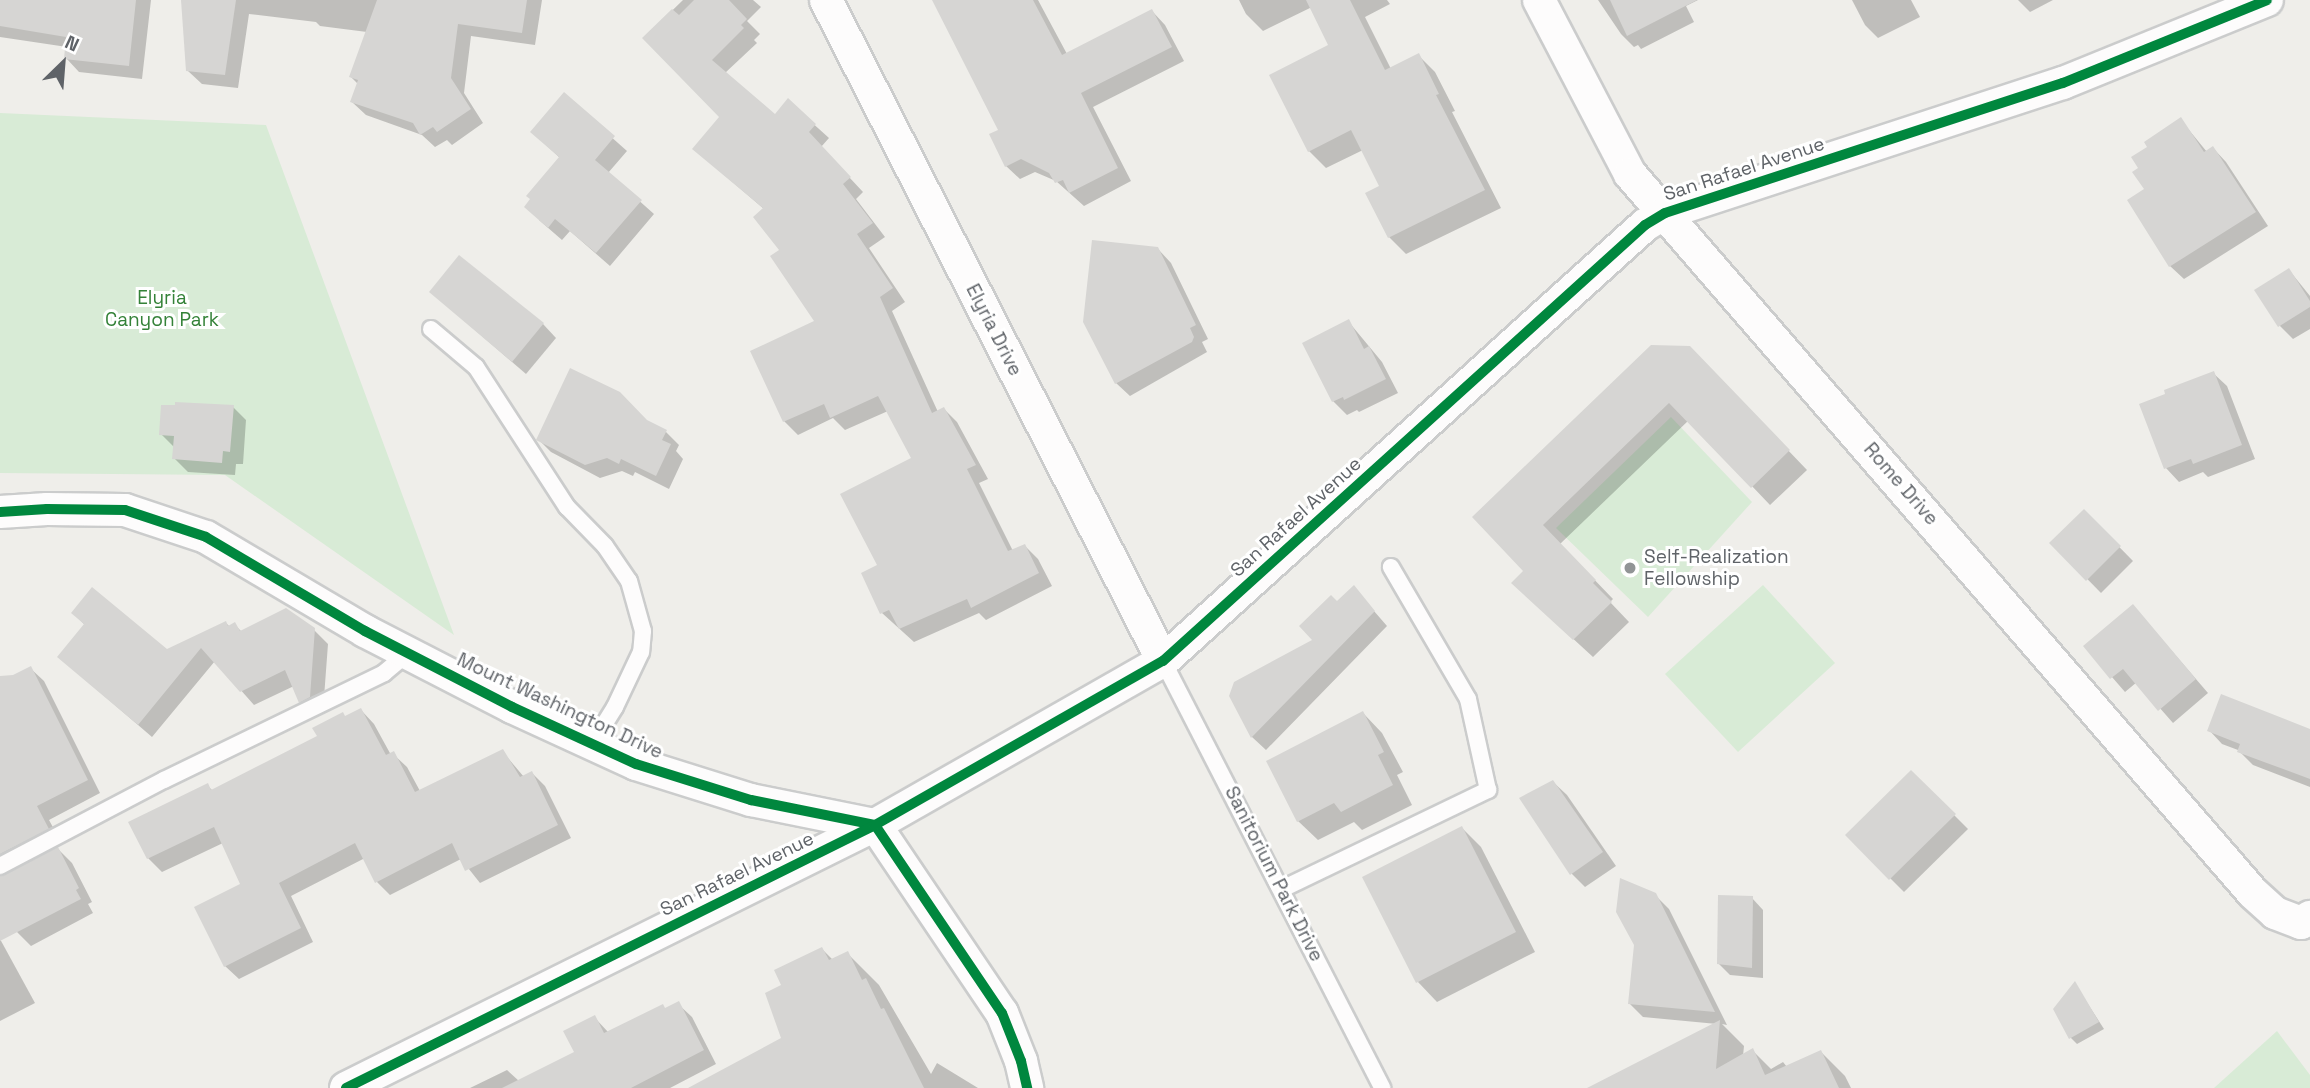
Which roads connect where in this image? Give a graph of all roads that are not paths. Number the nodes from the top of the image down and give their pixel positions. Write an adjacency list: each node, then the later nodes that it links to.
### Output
1 (826, 0): 9 (street, Elyria Drive)
2 (1539, 0): 4 (street, Rome Drive)
3 (2267, 0): 4 (street, San Rafael Avenue)
4 (1665, 213): 9 (street, San Rafael Avenue); 14 (street, Rome Drive)
5 (431, 329): 10 (lane)
6 (0, 512): 8 (street, Mount Washington Drive)
7 (1391, 567): 13 (lane)
8 (408, 653): 10 (street, Mount Washington Drive); 12 (lane)
9 (1163, 661): 11 (street, San Rafael Avenue); 13 (lane, Sanitorium Park Drive)
10 (592, 744): 11 (street, Mount Washington Drive)
11 (875, 825): 15 (street, San Rafael Avenue); 16 (street)
12 (0, 866)
13 (1282, 889): 17 (lane, Sanitorium Park Drive)
14 (2307, 921)
15 (346, 1088)
16 (1027, 1088)
17 (1382, 1088)

